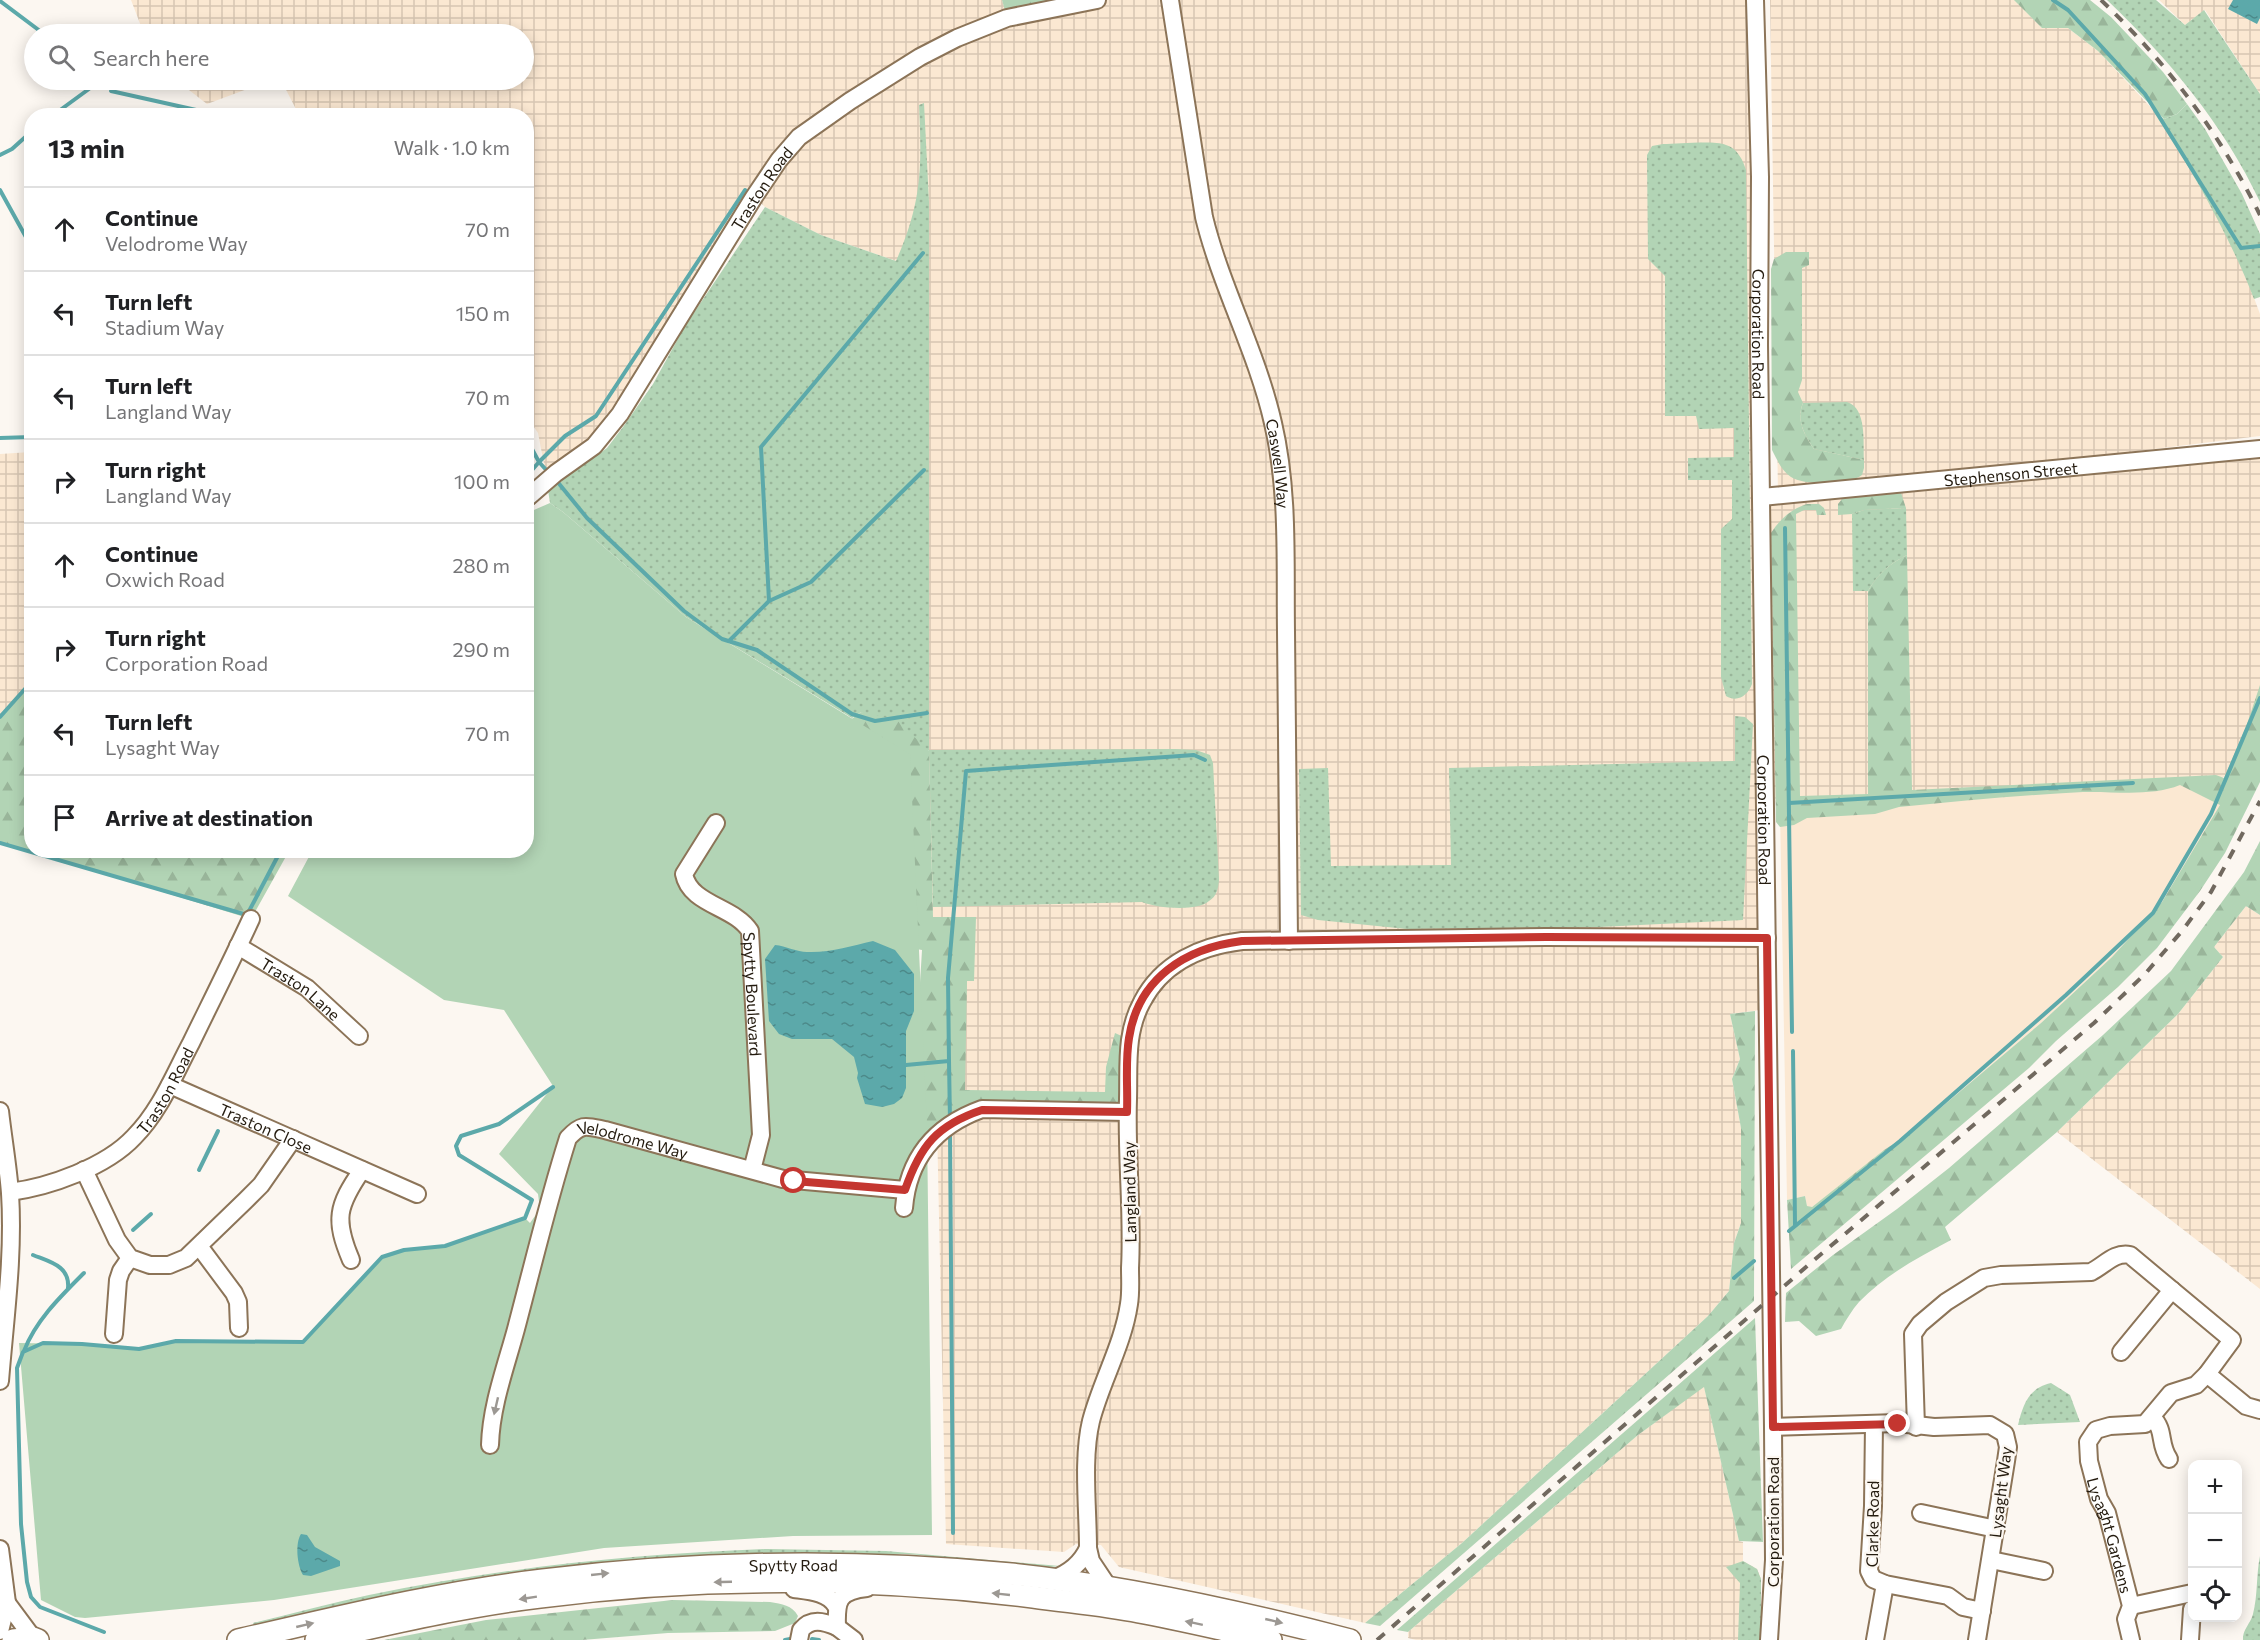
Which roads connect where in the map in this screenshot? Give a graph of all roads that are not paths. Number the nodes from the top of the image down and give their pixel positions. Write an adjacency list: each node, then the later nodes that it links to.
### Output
1 (1097, 0): 5 (street, Traston Road)
2 (1170, 0): 10 (street, Caswell Way)
3 (1755, 0): 6 (street, Corporation Road)
4 (2260, 449): 6 (street, Stephenson Street)
5 (534, 492)
6 (1762, 497): 9 (street, Corporation Road)
7 (716, 823): 19 (street, Spytty Boulevard)
8 (251, 919): 11 (street, Traston Road)
9 (1767, 938): 10 (street, Langland Way); 37 (street, Corporation Road)
10 (1289, 940): 15 (street, Langland Way)
11 (238, 946): 12 (street, Traston Lane); 13 (street, Traston Road)
12 (359, 1036)
13 (170, 1085): 16 (street, Traston Close); 17 (street, Traston Road)
14 (0, 1111): 21 (street)
15 (1127, 1112): 20 (street); 43 (street, Langland Way)
16 (293, 1140): 18 (street, Traston Close); 25 (street)
17 (84, 1170): 21 (street, Traston Road); 26 (street)
18 (362, 1170): 22 (street, Traston Close); 27 (street)
19 (752, 1170): 20 (street, Velodrome Way); 39 (street, Velodrome Way, one-way to 39)
20 (905, 1190): 23 (street)
21 (10, 1192): 24 (street)
22 (417, 1194)
23 (904, 1208)
24 (5, 1224): 33 (street)
25 (199, 1246): 26 (street); 29 (street)
26 (130, 1258): 30 (street)
27 (351, 1260)
28 (2172, 1290): 31 (street); 32 (street); 38 (street)
29 (239, 1328)
30 (114, 1334)
31 (2121, 1352)
32 (2207, 1374): 34 (street); 35 (street)
33 (0, 1381)
34 (2260, 1410)
35 (2152, 1417): 40 (street); 55 (street, Lysaght Gardens)
36 (1874, 1424): 37 (street, Lysaght Way); 38 (street, Lysaght Way); 49 (street, Clarke Road)
37 (1773, 1427): 68 (street, Corporation Road)
38 (1916, 1427): 42 (street, Lysaght Way)
39 (490, 1445)
40 (2169, 1459)
41 (1921, 1513): 42 (street)
42 (1996, 1529): 45 (street, Lysaght Way)
43 (1088, 1548): 47 (street); 51 (street, Langland Way)
44 (0, 1549): 53 (street)
45 (1991, 1560): 46 (street); 56 (street, Lysaght Way)
46 (2044, 1570)
47 (1053, 1579): 51 (main road, Spytty Road); 62 (main road, Spytty Road, one-way to 47)
48 (754, 1581): 50 (main road, Spytty Road); 54 (street); 63 (main road, Spytty Road, one-way to 63)
49 (1885, 1584): 56 (street, Clarke Road); 69 (street)
50 (940, 1587): 54 (street); 66 (main road, Spytty Road, one-way to 50)
51 (1109, 1588): 67 (main road, Spytty Road, one-way to 67)
52 (2188, 1594): 55 (street)
53 (7, 1603): 59 (street); 60 (street)
54 (836, 1606): 58 (street)
55 (2131, 1606): 71 (street, Lysaght Gardens)
56 (1982, 1611): 70 (street, Lysaght Way)
57 (2192, 1622): 72 (street)
58 (837, 1627): 64 (street); 65 (street)
59 (0, 1632): 61 (street)
60 (28, 1639)
61 (2, 1640)
62 (238, 1640)
63 (316, 1640)
64 (800, 1640)
65 (854, 1640)
66 (1271, 1640)
67 (1350, 1640)
68 (1768, 1640)
69 (1875, 1640)
70 (1977, 1640)
71 (2131, 1640)
72 (2190, 1640)

